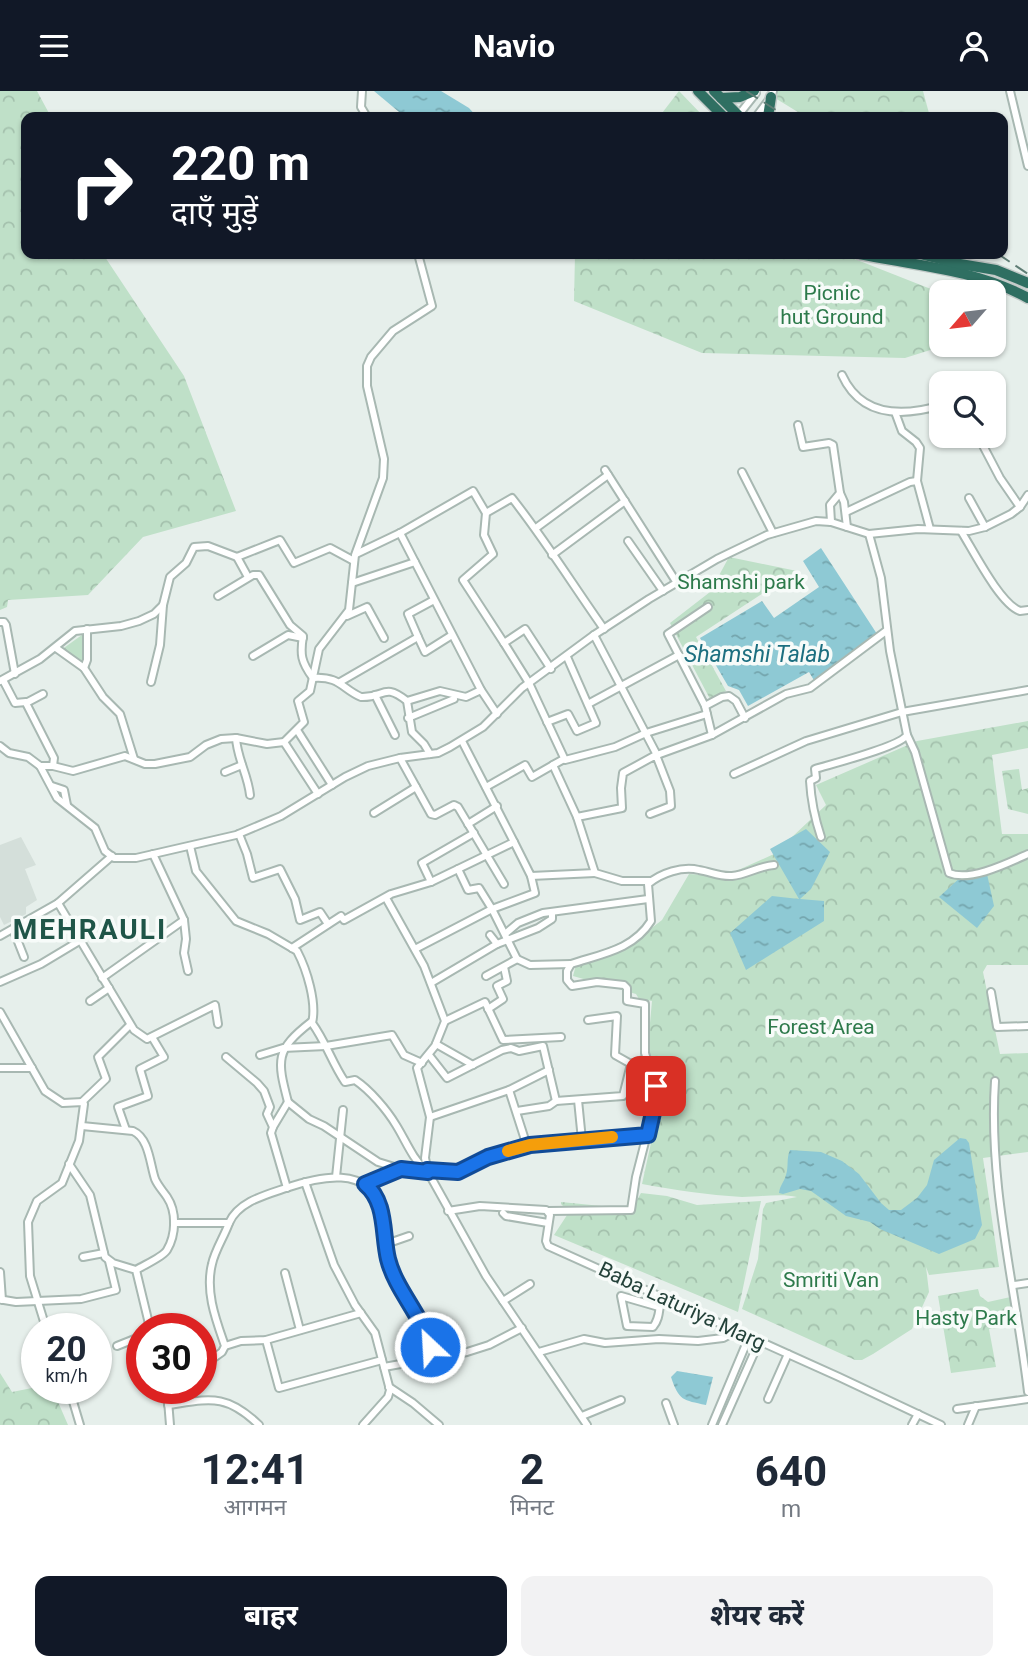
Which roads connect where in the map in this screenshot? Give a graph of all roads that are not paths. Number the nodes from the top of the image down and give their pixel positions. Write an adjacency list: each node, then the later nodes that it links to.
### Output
1 (362, 91): 7 (street)
2 (698, 91): 8 (highway)
3 (756, 91): 5 (highway); 10 (street)
4 (1010, 91): 13 (street)
5 (718, 94): 9 (highway)
6 (772, 94): 11 (street); 12 (highway)
7 (364, 112)
8 (719, 112)
9 (734, 112)
10 (741, 112)
11 (759, 112)
12 (769, 112)
13 (1028, 166)
14 (419, 259): 45 (street)
15 (885, 259): 18 (highway)
16 (940, 259): 17 (highway)
17 (1028, 283)
18 (1028, 298)
19 (842, 375): 21 (street)
20 (929, 407): 21 (street)
21 (895, 412): 25 (street)
22 (798, 425): 26 (street)
23 (984, 448): 30 (street)
24 (742, 472): 40 (street)
25 (917, 481): 31 (street); 37 (street)
26 (840, 493): 31 (street); 33 (street)
27 (1028, 495): 30 (street)
28 (969, 498): 35 (street)
29 (625, 502): 36 (street); 43 (street); 49 (street)
30 (1020, 507): 35 (street)
31 (846, 512): 34 (street)
32 (486, 513): 36 (street); 39 (street); 66 (street)
33 (831, 522): 34 (street); 40 (street)
34 (847, 527): 41 (street)
35 (985, 527): 38 (street)
36 (536, 528): 43 (street)
37 (930, 529): 38 (street); 41 (street)
38 (961, 531): 55 (street)
39 (400, 533): 45 (street); 46 (street)
40 (773, 533): 49 (street)
41 (869, 534): 60 (street)
42 (628, 541): 50 (street)
43 (552, 555): 59 (street)
44 (237, 557): 45 (street); 47 (street); 53 (street)
45 (354, 558): 48 (street)
46 (415, 562): 48 (street); 52 (street)
47 (248, 577): 51 (street); 64 (street)
48 (352, 583): 56 (street)
49 (677, 583): 50 (street)
50 (663, 591): 59 (street)
51 (218, 596)
52 (434, 600): 61 (street); 63 (street)
53 (163, 605): 58 (street); 76 (street)
54 (708, 607): 68 (street)
55 (1028, 610)
56 (345, 617): 65 (street); 74 (street)
57 (0, 622): 73 (street)
58 (87, 629): 67 (street); 71 (street)
59 (604, 629): 62 (street)
60 (886, 631): 89 (street); 91 (street)
61 (452, 635): 63 (street); 80 (street)
62 (594, 635): 70 (street); 79 (street)
63 (418, 637): 77 (street)
64 (303, 638): 69 (street); 74 (street)
65 (384, 638)
66 (504, 643): 72 (street); 78 (street)
67 (56, 648): 71 (street); 73 (street)
68 (679, 655): 79 (street); 88 (street)
69 (253, 656)
70 (566, 657): 72 (street); 87 (street)
71 (84, 668): 105 (street)
72 (551, 669): 78 (street)
73 (15, 674): 75 (street)
74 (313, 678): 77 (street); 94 (street)
75 (1, 680): 86 (street)
76 (151, 682)
77 (340, 682): 83 (street)
78 (529, 683): 90 (street); 93 (street)
79 (622, 686): 87 (street); 95 (street)
80 (481, 690): 85 (street); 90 (street)
81 (1028, 690): 89 (street)
82 (43, 694): 86 (street)
83 (375, 695): 85 (street); 96 (street)
84 (454, 699): 92 (street)
85 (407, 701): 92 (street)
86 (26, 703): 111 (street)
87 (588, 704): 93 (street)
88 (706, 710): 91 (street); 95 (street); 97 (street)
89 (902, 712): 98 (street); 113 (street)
90 (496, 714): 100 (street)
91 (745, 717): 97 (street)
92 (408, 718): 103 (street)
93 (547, 722): 107 (street)
94 (297, 730): 101 (street); 114 (street)
95 (646, 733): 104 (street); 107 (street)
96 (395, 735)
97 (712, 735): 104 (street)
98 (907, 735): 126 (street); 130 (street)
99 (236, 738): 101 (street); 105 (street); 108 (street)
100 (462, 741): 103 (street); 116 (street)
101 (284, 742): 117 (street)
102 (0, 746): 110 (street)
103 (430, 754): 106 (street)
104 (656, 755): 121 (street); 122 (street)
105 (134, 758): 111 (street)
106 (400, 758): 114 (street); 115 (street)
107 (564, 759): 109 (street)
108 (242, 765): 112 (street); 118 (street)
109 (553, 765): 116 (street); 122 (street)
110 (40, 766): 111 (street); 132 (street)
111 (53, 766)
112 (225, 772)
113 (734, 773)
114 (332, 785): 117 (street)
115 (415, 787): 120 (street); 123 (street)
116 (486, 787): 119 (street)
117 (318, 794): 125 (street)
118 (250, 795)
119 (497, 806): 123 (street); 127 (street)
120 (374, 813)
121 (650, 814)
122 (577, 817): 135 (street)
123 (468, 824): 124 (street)
124 (474, 833): 131 (street); 138 (street)
125 (239, 834): 128 (street); 146 (street)
126 (821, 837)
127 (514, 842): 131 (street); 136 (street)
128 (190, 846): 129 (street); 153 (street)
129 (153, 853): 132 (street); 145 (street)
130 (1028, 854)
131 (487, 855): 134 (street); 139 (street)
132 (112, 856): 142 (street)
133 (774, 865): 137 (street)
134 (458, 869): 138 (street); 143 (street)
135 (595, 873): 136 (street); 137 (street)
136 (531, 876): 143 (street)
137 (652, 881): 141 (street)
138 (431, 882): 140 (street)
139 (504, 884)
140 (386, 898): 146 (street); 154 (street)
141 (648, 899): 144 (street); 157 (street)
142 (58, 903): 147 (street); 151 (street)
143 (492, 909): 150 (street); 154 (street)
144 (552, 912): 150 (street); 150 (street)
145 (184, 920): 159 (street); 161 (street)
146 (328, 924): 153 (street)
147 (13, 929): 149 (street); 155 (street)
148 (490, 935): 152 (street)
149 (0, 936)
150 (506, 937): 152 (street); 156 (street)
151 (81, 940): 161 (street); 162 (street)
152 (497, 944): 163 (street)
153 (292, 948): 171 (street)
154 (415, 949): 163 (street)
155 (24, 957)
156 (517, 959): 157 (street); 158 (street)
157 (571, 964): 183 (street)
158 (505, 967): 160 (street); 167 (street)
159 (188, 971)
160 (486, 976)
161 (102, 978): 164 (street)
162 (0, 982)
163 (431, 983): 170 (street)
164 (109, 988): 166 (street); 173 (street)
165 (991, 992): 174 (street)
166 (90, 1001)
167 (488, 1009): 170 (street); 176 (street)
168 (0, 1012): 188 (street)
169 (588, 1020): 185 (street)
170 (444, 1021): 177 (street)
171 (311, 1022): 178 (street); 179 (street)
172 (218, 1024): 175 (street)
173 (130, 1025): 175 (street); 194 (street)
174 (1028, 1025)
175 (152, 1037): 201 (street)
176 (561, 1037)
177 (436, 1044): 181 (street); 186 (street)
178 (326, 1046): 179 (street); 184 (street); 208 (street)
179 (283, 1048): 180 (street); 195 (street)
180 (260, 1055)
181 (429, 1055): 184 (street); 186 (street)
182 (226, 1057): 200 (street)
183 (646, 1059): 185 (street); 202 (street)
184 (422, 1063): 198 (street)
185 (631, 1064): 192 (street)
186 (473, 1065): 189 (street)
187 (0, 1068): 188 (street)
188 (32, 1068): 194 (street)
189 (549, 1070): 191 (street); 193 (street)
190 (995, 1081): 229 (street)
191 (509, 1090): 197 (street); 198 (street)
192 (579, 1100): 193 (street); 204 (street)
193 (556, 1101): 197 (street)
194 (82, 1102): 199 (street)
195 (288, 1102): 200 (street); 203 (street)
196 (343, 1110): 203 (street)
197 (517, 1111): 205 (street)
198 (430, 1117): 208 (street)
199 (82, 1126): 201 (street); 206 (street)
200 (273, 1127): 212 (street)
201 (126, 1131): 216 (street)
202 (648, 1135): 204 (street); 214 (street)
203 (339, 1137): 207 (street); 209 (street)
204 (582, 1140): 205 (street)
205 (527, 1146): 208 (street)
206 (69, 1164): 221 (street); 232 (street)
207 (401, 1169): 208 (street); 211 (street)
208 (427, 1171): 213 (street)
209 (335, 1177): 210 (street); 211 (street)
210 (305, 1182): 212 (street); 237 (street)
211 (365, 1184): 220 (street)
212 (287, 1188): 217 (street)
213 (448, 1211): 214 (street); 233 (street)
214 (548, 1211): 218 (street, Baba Laturiya Marg)
215 (503, 1213): 218 (street)
216 (174, 1223): 217 (street); 224 (street)
217 (229, 1223): 246 (street)
218 (548, 1223): 230 (street, Baba Laturiya Marg)
219 (409, 1236): 220 (street)
220 (386, 1244): 250 (street)
221 (104, 1253): 222 (street); 223 (street)
222 (83, 1257)
223 (109, 1261): 224 (street); 232 (street)
224 (136, 1271): 236 (street)
225 (0, 1272): 231 (street)
226 (285, 1273): 239 (street)
227 (1028, 1283): 229 (street)
228 (530, 1284): 233 (street)
229 (1014, 1286): 253 (street)
230 (662, 1297): 234 (street); 240 (street, Baba Laturiya Marg)
231 (2, 1300): 232 (street)
232 (36, 1300): 235 (street)
233 (503, 1301): 238 (street)
234 (659, 1307): 234 (street)
235 (41, 1313)
236 (146, 1313)
237 (361, 1313): 239 (street); 251 (street)
238 (523, 1328): 247 (street); 250 (street)
239 (300, 1330): 242 (street)
240 (736, 1331): 241 (street, Baba Laturiya Marg); 247 (street)
241 (749, 1337): 244 (street, Baba Laturiya Marg); 271 (street)
242 (266, 1340): 246 (street); 251 (street)
243 (126, 1342): 245 (street)
244 (759, 1342): 248 (street, Baba Laturiya Marg); 272 (street)
245 (117, 1346)
246 (225, 1346): 249 (street)
247 (539, 1352): 263 (street)
248 (788, 1355): 254 (street); 262 (street, Baba Laturiya Marg)
249 (217, 1356)
250 (432, 1360): 251 (street)
251 (383, 1364): 252 (street)
252 (389, 1387): 267 (street); 268 (street)
253 (1028, 1392)
254 (768, 1399)
255 (1028, 1399): 260 (street)
256 (621, 1400): 263 (street)
257 (666, 1403): 270 (street)
258 (74, 1404): 264 (street)
259 (168, 1405): 265 (street); 266 (street)
260 (976, 1406): 261 (street); 275 (street)
261 (957, 1409)
262 (918, 1414): 273 (street); 274 (street, Baba Laturiya Marg)
263 (582, 1416): 269 (street)
264 (80, 1425)
265 (170, 1425)
266 (259, 1425)
267 (363, 1425)
268 (439, 1425)
269 (587, 1425)
270 (674, 1425)
271 (712, 1425)
272 (722, 1425)
273 (912, 1425)
274 (941, 1425)
275 (968, 1425)

